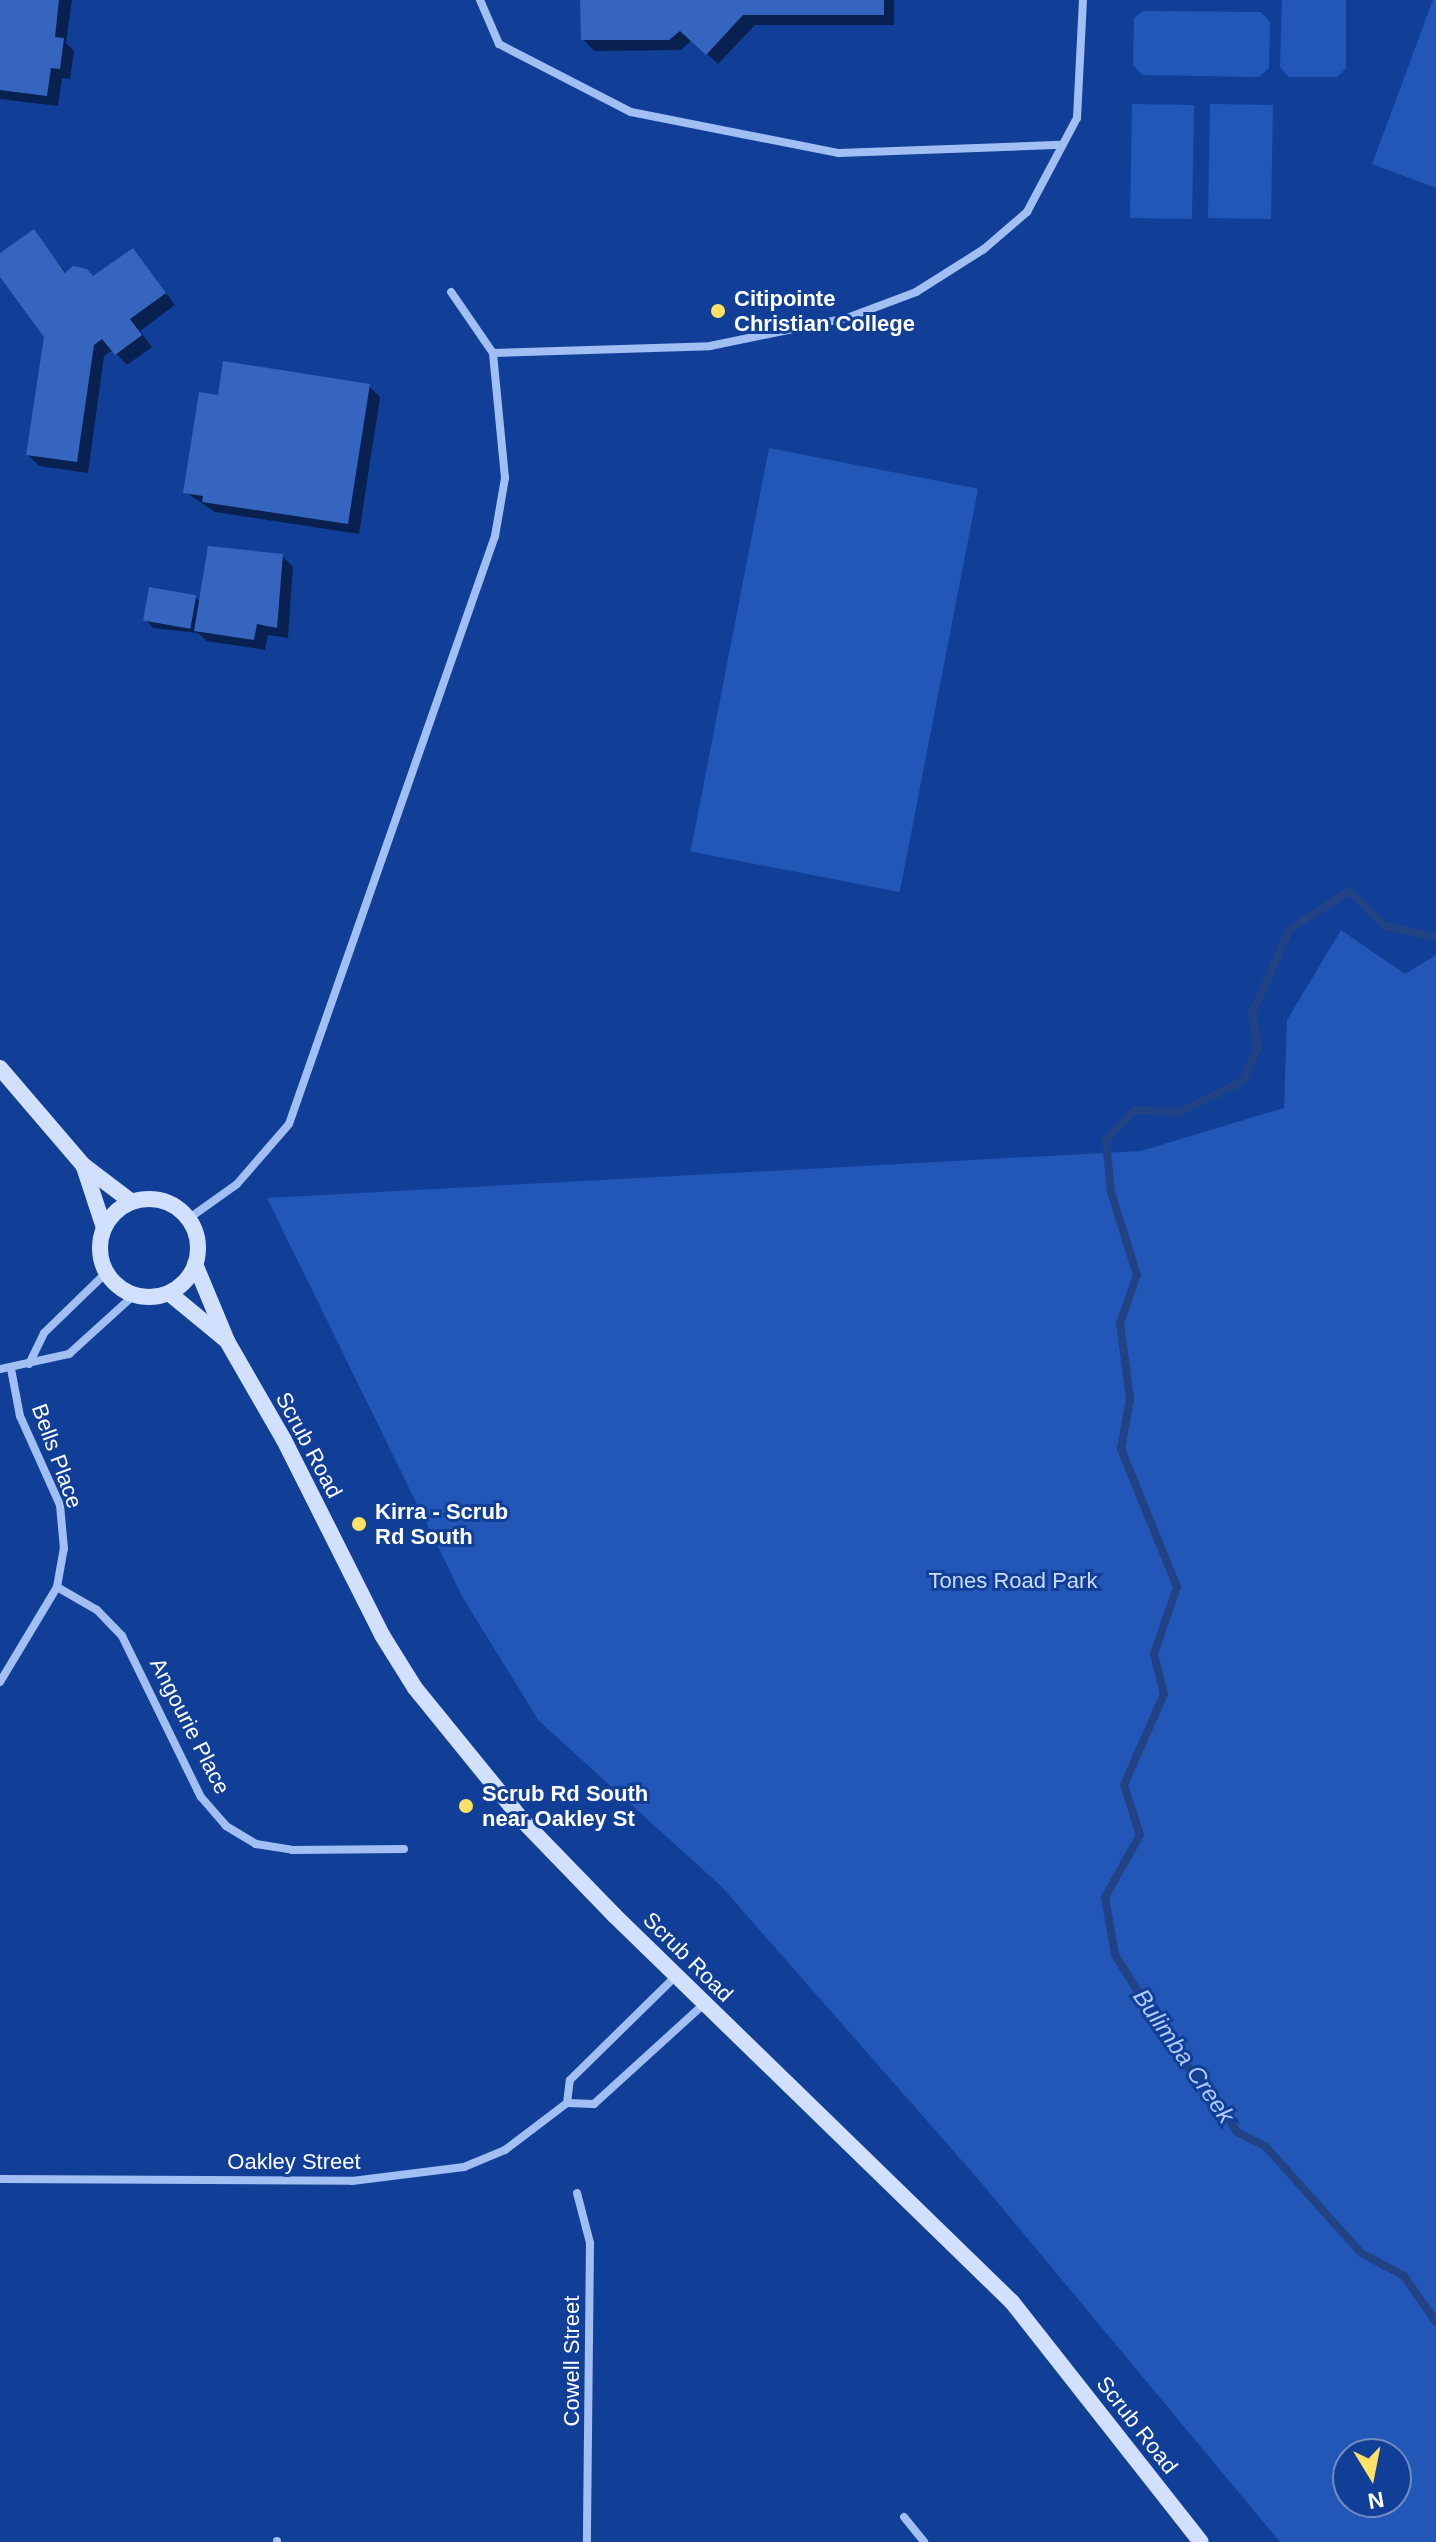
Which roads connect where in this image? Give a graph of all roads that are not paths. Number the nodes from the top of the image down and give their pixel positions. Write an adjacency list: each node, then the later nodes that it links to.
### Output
1 (480, 0): 3 (street)
2 (1083, 0): 3 (street)
3 (1061, 145): 5 (street)
4 (451, 292): 5 (street)
5 (493, 353): 9 (street)
6 (0, 1068): 7 (street)
7 (83, 1165): 8 (street); 10 (street)
8 (132, 1202): 9 (street); 10 (street)
9 (188, 1219): 11 (street)
10 (104, 1228): 12 (street)
11 (195, 1264): 13 (street); 15 (street, Scrub Road)
12 (106, 1273): 14 (street); 16 (street)
13 (169, 1293): 14 (street); 15 (street, Scrub Road)
14 (134, 1295): 16 (street)
15 (227, 1341): 22 (street, Scrub Road)
16 (29, 1364): 18 (street)
17 (0, 1369): 18 (street)
18 (11, 1369): 19 (street, Bells Place)
19 (57, 1587): 20 (street, Bells Place); 21 (street, Angourie Place)
20 (0, 1682)
21 (404, 1849)
22 (677, 1975): 23 (street, Scrub Road); 24 (street, Oakley Street)
23 (704, 2004): 24 (street, Oakley Street); 32 (street, Scrub Road)
24 (567, 2103): 25 (street, Oakley Street)
25 (0, 2179)
26 (577, 2193): 28 (street, Cowell Street)
27 (904, 2517): 31 (street)
28 (591, 2529): 29 (street, Cowell Street); 30 (street, Cowell Street)
29 (587, 2542)
30 (595, 2542)
31 (924, 2542)
32 (1201, 2542)

